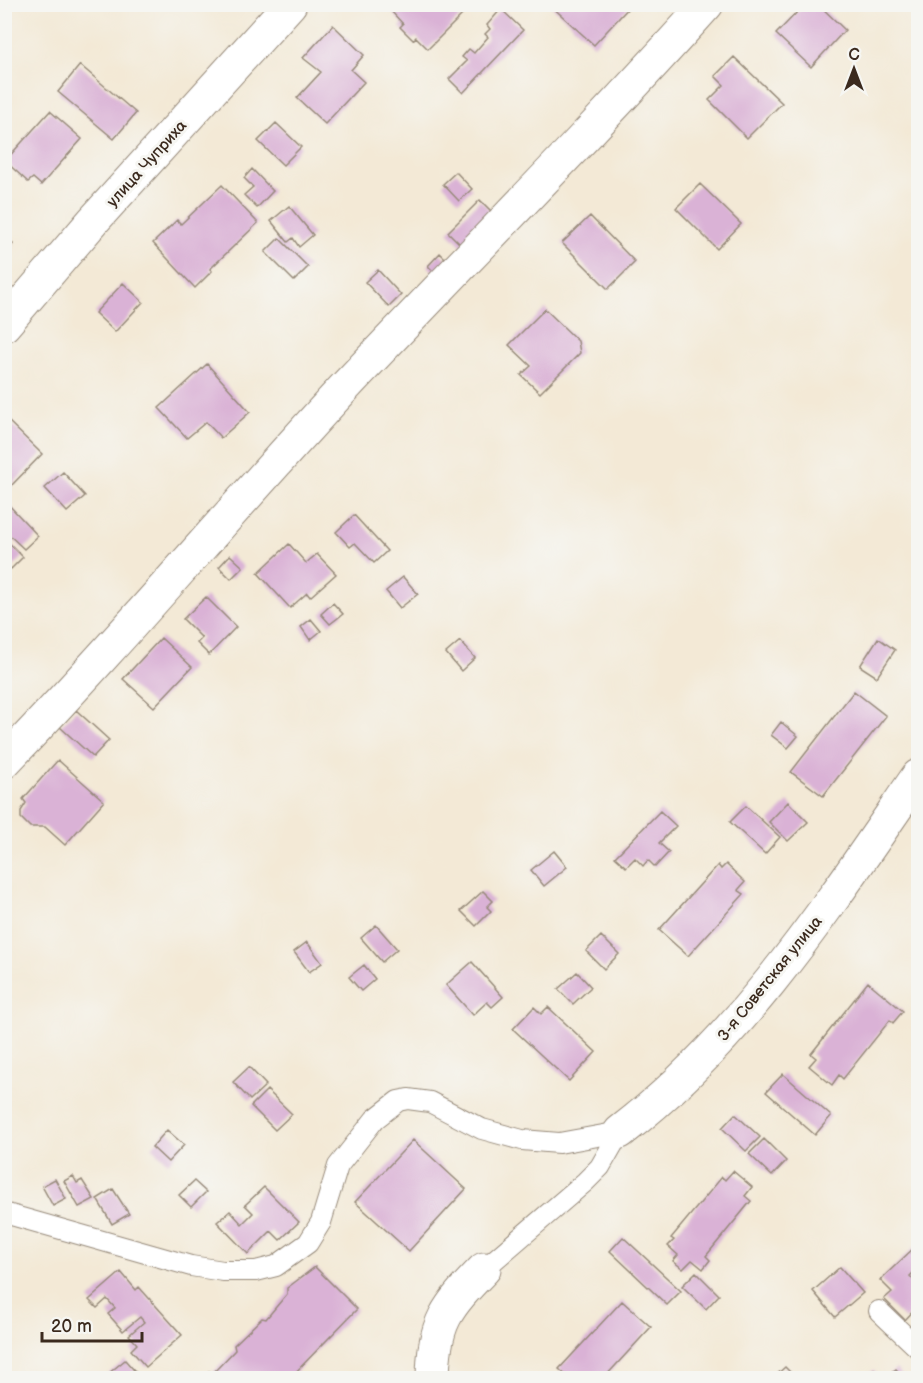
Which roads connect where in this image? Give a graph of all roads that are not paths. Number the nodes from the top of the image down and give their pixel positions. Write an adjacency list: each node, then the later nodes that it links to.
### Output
1 (290, 4): 3 (street, улица Чуприха)
2 (707, 4): 4 (street)
3 (4, 325)
4 (4, 762)
5 (918, 776): 6 (street, 3-я Советская улица)
6 (620, 1132): 7 (lane); 8 (lane)
7 (4, 1213)
8 (484, 1269): 11 (street)
9 (879, 1311): 10 (lane)
10 (918, 1348)
11 (433, 1378)

